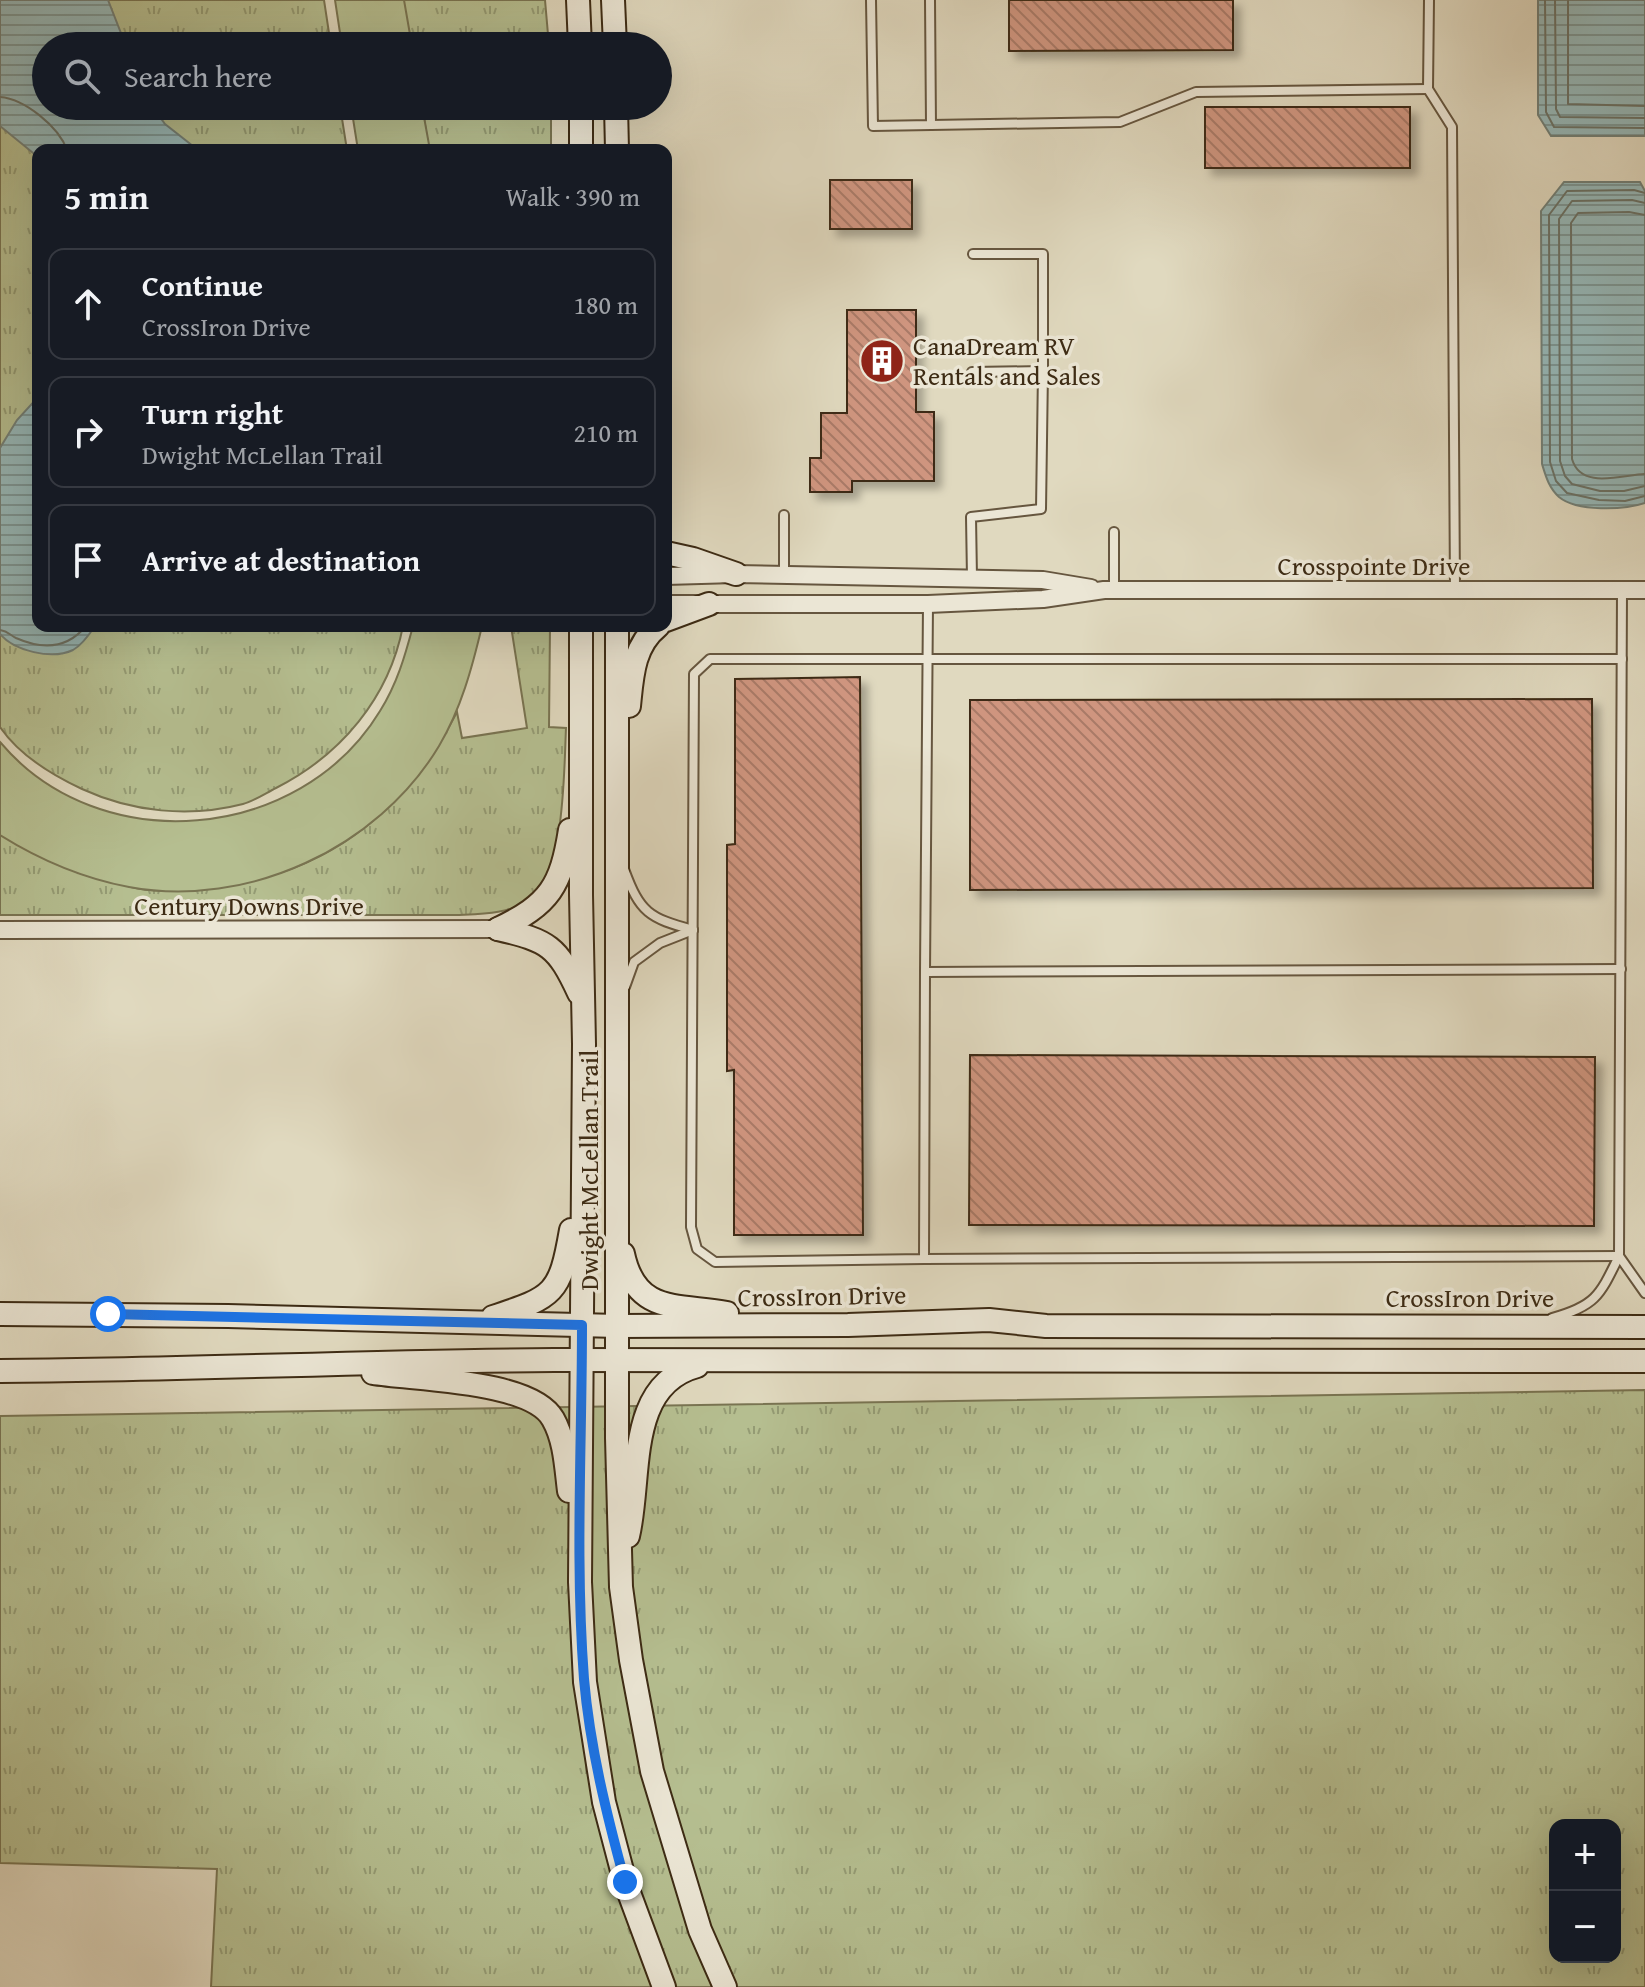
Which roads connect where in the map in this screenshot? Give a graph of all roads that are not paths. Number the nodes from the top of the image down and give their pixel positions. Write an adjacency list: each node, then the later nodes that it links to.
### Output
1 (578, 0): 6 (main road)
2 (613, 0): 7 (main road)
3 (871, 0): 11 (lane)
4 (930, 0): 11 (lane)
5 (1429, 0): 8 (lane)
6 (579, 32)
7 (614, 32)
8 (1428, 89): 11 (lane); 25 (lane)
9 (581, 120): 12 (main road)
10 (616, 120): 13 (main road)
11 (931, 125)
12 (581, 144)
13 (617, 144)
14 (973, 254): 15 (lane)
15 (1043, 371): 16 (lane); 23 (lane)
16 (972, 372)
17 (784, 515): 21 (lane)
18 (1114, 532): 24 (lane)
19 (672, 554): 20 (main road)
20 (736, 574): 21 (street, Crosspointe Drive); 22 (street, Crosspointe Drive)
21 (784, 575): 23 (street, Crosspointe Drive)
22 (672, 576)
23 (972, 578): 24 (street, Crosspointe Drive)
24 (1109, 590): 25 (street, Crosspointe Drive); 30 (street, Crosspointe Drive)
25 (1455, 590): 26 (street, Crosspointe Drive)
26 (1622, 590): 27 (street, Crosspointe Drive); 35 (lane)
27 (1645, 590)
28 (672, 604): 29 (street, Crosspointe Drive)
29 (709, 604): 30 (street, Crosspointe Drive); 31 (main road)
30 (928, 604): 36 (lane)
31 (672, 618)
32 (581, 632): 38 (main road, Dwight McLellan Trail)
33 (617, 632): 37 (main road, Dwight McLellan Trail)
34 (653, 632): 37 (main road)
35 (1622, 659): 36 (lane); 43 (lane)
36 (927, 660): 42 (lane); 44 (lane)
37 (617, 762): 39 (main road, Dwight McLellan Trail)
38 (581, 766): 40 (main road); 45 (main road, Dwight McLellan Trail)
39 (617, 850): 42 (lane); 46 (main road, Dwight McLellan Trail)
40 (498, 929): 41 (street, Century Downs Drive); 45 (main road)
41 (0, 930)
42 (693, 930): 46 (lane); 50 (lane)
43 (1621, 969): 44 (lane); 49 (lane)
44 (925, 972): 50 (lane)
45 (582, 998): 47 (main road, Dwight McLellan Trail)
46 (617, 1006): 48 (main road, Dwight McLellan Trail)
47 (582, 1186): 53 (main road); 54 (main road, Dwight McLellan Trail)
48 (617, 1229): 55 (main road); 56 (main road, Dwight McLellan Trail)
49 (1619, 1256): 50 (lane); 51 (lane); 57 (lane)
50 (924, 1259)
51 (1645, 1293)
52 (0, 1314): 53 (main road, CrossIron Drive)
53 (475, 1324): 54 (main road, CrossIron Drive)
54 (582, 1325): 56 (main road, CrossIron Drive); 59 (main road, Dwight McLellan Trail)
55 (753, 1325): 56 (main road, CrossIron Drive); 57 (main road, CrossIron Drive)
56 (618, 1326): 61 (main road, Dwight McLellan Trail)
57 (1523, 1327): 58 (main road, CrossIron Drive)
58 (1645, 1327)
59 (582, 1360): 61 (main road); 63 (main road); 66 (main road, Dwight McLellan Trail)
60 (718, 1360): 61 (main road); 62 (main road); 65 (main road)
61 (617, 1361): 65 (main road, Dwight McLellan Trail)
62 (1645, 1361)
63 (316, 1364): 64 (main road); 66 (main road)
64 (0, 1371)
65 (620, 1568): 68 (main road, Dwight McLellan Trail)
66 (580, 1582): 67 (main road, Dwight McLellan Trail)
67 (664, 1987)
68 (725, 1987)

